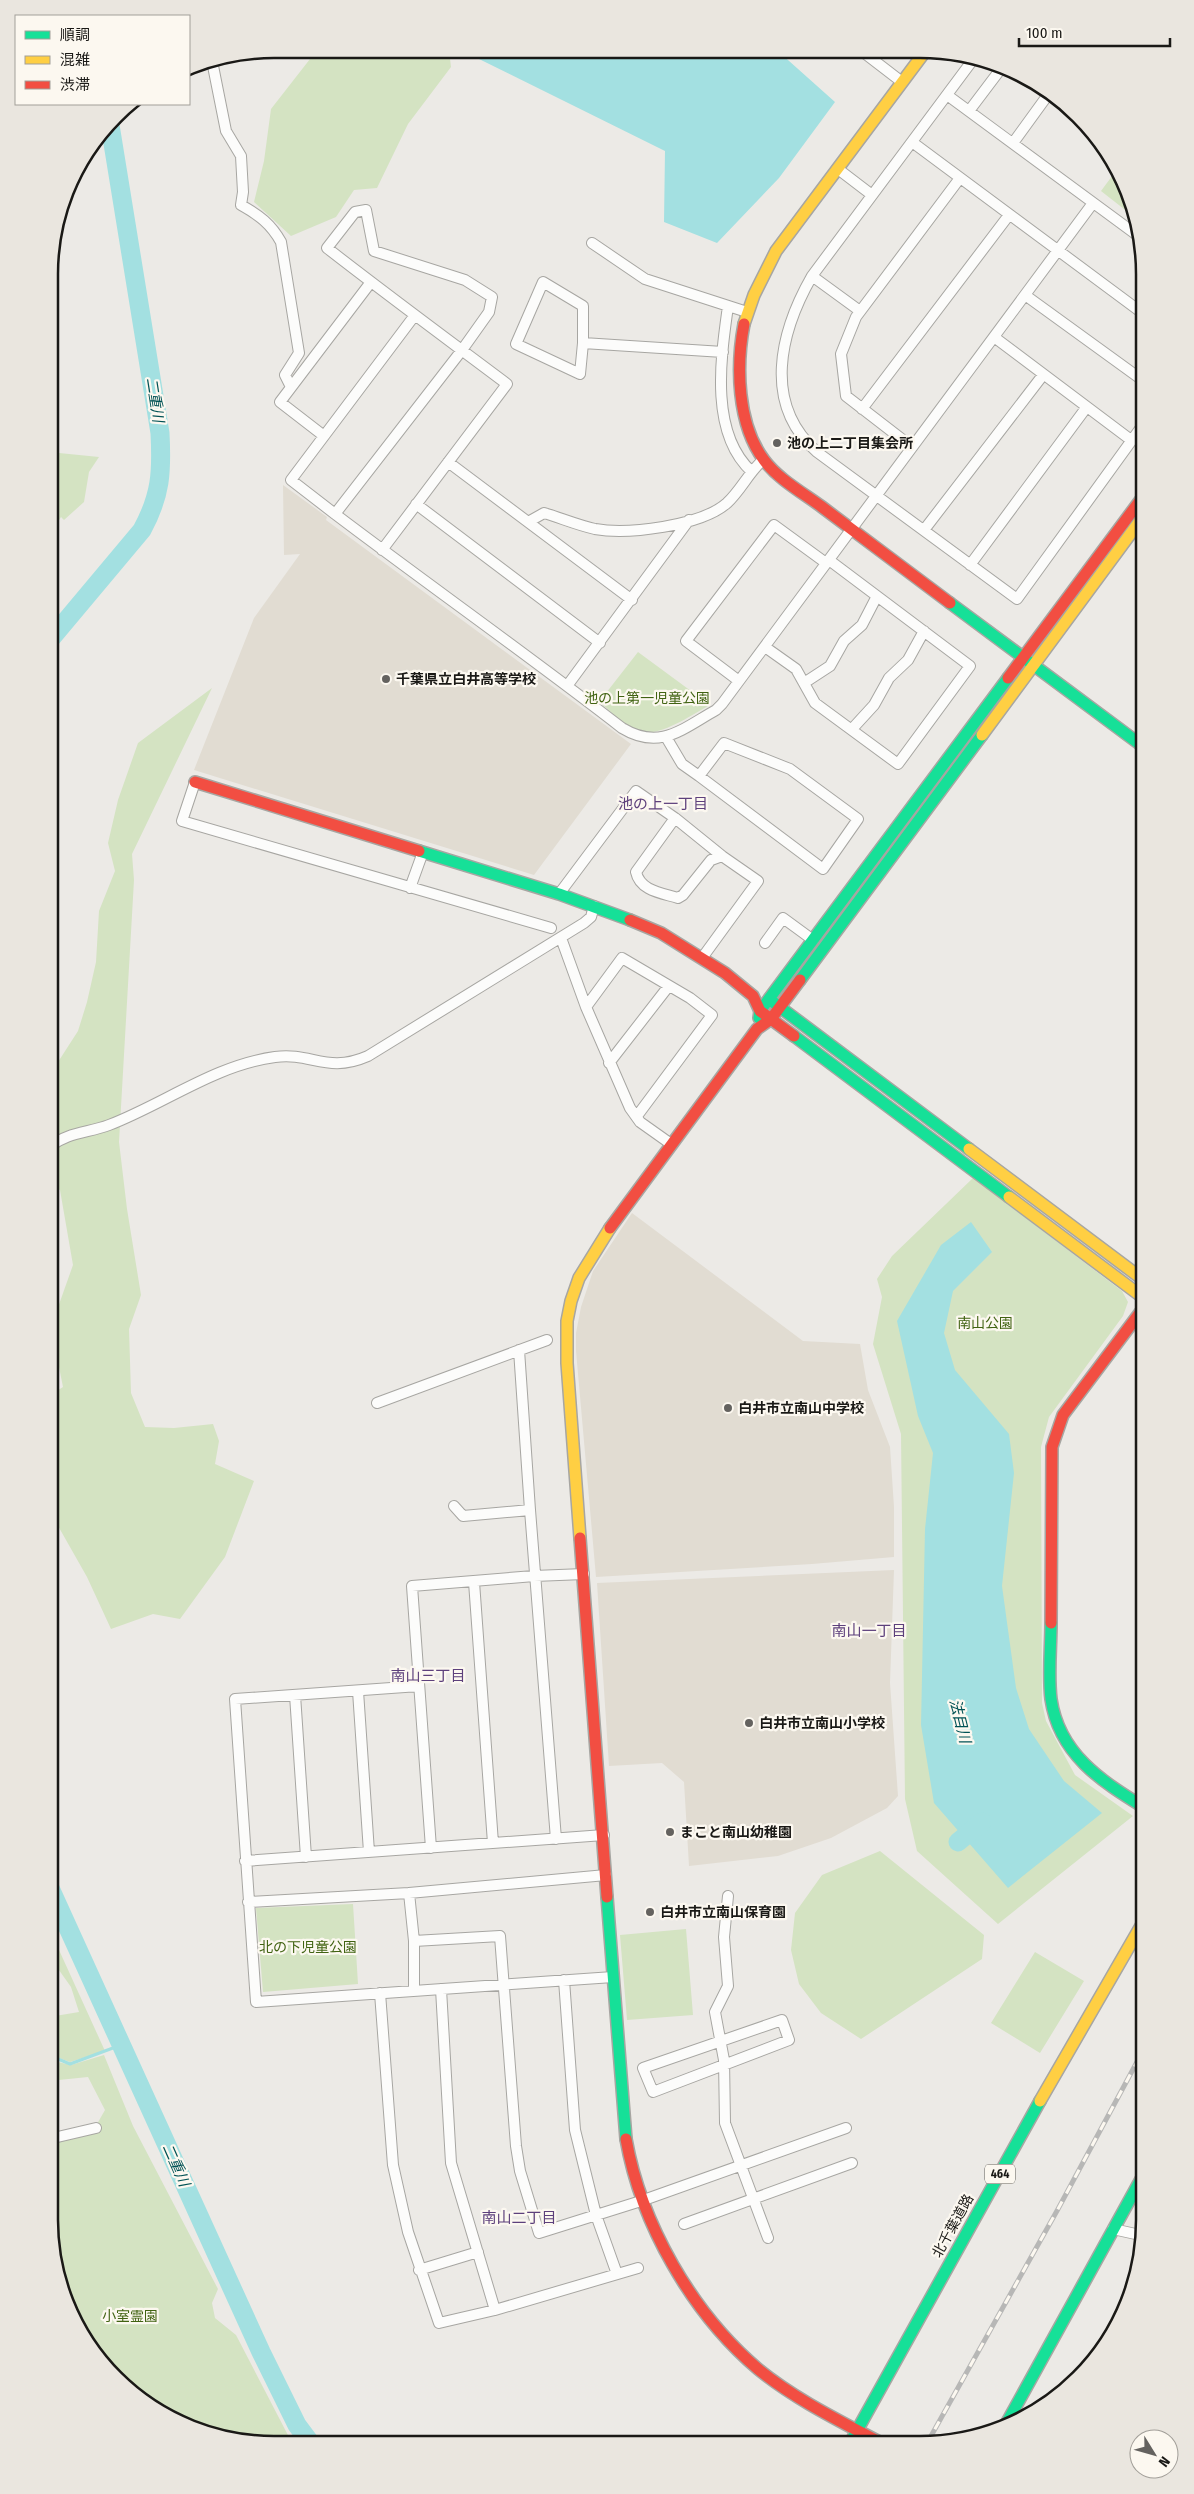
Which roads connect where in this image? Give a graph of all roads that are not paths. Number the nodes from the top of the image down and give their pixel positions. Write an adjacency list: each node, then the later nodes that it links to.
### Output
1 (878, 58): 6 (street)
2 (920, 58): 6 (main road)
3 (970, 64): 7 (street)
4 (213, 66): 34 (street)
5 (998, 72): 9 (street)
6 (902, 82): 12 (main road)
7 (947, 95): 9 (street); 10 (street)
8 (1046, 98): 11 (street)
9 (969, 111): 11 (street)
10 (912, 142): 13 (street); 14 (street)
11 (1012, 143): 15 (street)
12 (838, 169): 14 (street); 25 (main road)
13 (960, 178): 16 (street); 26 (street)
14 (872, 195): 20 (street)
15 (1093, 203): 17 (street); 19 (street)
16 (1009, 214): 19 (street); 36 (street)
17 (1132, 232)
18 (592, 243): 23 (street)
19 (1058, 251): 22 (street); 24 (street)
20 (812, 276): 26 (street); 44 (street)
21 (371, 282): 27 (street); 30 (street); 34 (street)
22 (1025, 295): 28 (street); 33 (street)
23 (728, 306): 25 (street); 31 (street)
24 (1136, 308)
25 (747, 312): 41 (main road)
26 (860, 312): 36 (street)
27 (415, 314): 30 (street); 38 (street)
28 (994, 338): 32 (street); 40 (street)
29 (583, 343): 29 (street); 31 (street)
30 (462, 350): 42 (street); 47 (street)
31 (723, 352): 43 (street)
32 (1043, 375): 35 (street); 52 (street)
33 (1136, 375)
34 (291, 387): 38 (street)
35 (1086, 408): 39 (street); 55 (street)
36 (862, 409): 40 (street)
37 (1136, 434): 39 (street)
38 (324, 436): 47 (street)
39 (1131, 440): 55 (street)
40 (912, 447): 44 (street)
41 (763, 460): 43 (street); 51 (main road)
42 (448, 462): 45 (street); 49 (street)
43 (752, 472): 48 (street)
44 (877, 494): 51 (street); 52 (street)
45 (416, 504): 53 (street); 59 (street)
46 (1136, 506): 61 (main road)
47 (336, 514): 53 (street)
48 (689, 520): 49 (street); 57 (street)
49 (528, 522): 57 (street)
50 (1136, 526): 62 (main road)
51 (851, 529): 54 (street); 61 (main road)
52 (924, 530): 55 (street)
53 (382, 550): 65 (street)
54 (828, 562): 56 (street); 60 (street); 63 (street)
55 (970, 565)
56 (877, 596): 58 (street); 64 (street)
57 (632, 600): 59 (street)
58 (924, 631): 66 (street); 66 (street)
59 (600, 643): 65 (street)
60 (765, 647): 63 (street); 64 (street)
61 (1023, 657): 62 (main road); 79 (main road)
62 (1034, 665): 68 (main road); 86 (main road)
63 (740, 681): 67 (street)
64 (804, 683): 66 (street)
65 (567, 686): 67 (street)
66 (852, 730)
67 (666, 737): 69 (street)
68 (1136, 741)
69 (699, 776): 69 (street)
70 (195, 782): 72 (main road); 74 (street)
71 (676, 818): 73 (street); 73 (street); 75 (street)
72 (423, 852): 74 (street); 75 (main road)
73 (722, 856): 81 (street)
74 (410, 888): 77 (street)
75 (559, 894): 76 (main road)
76 (594, 906): 78 (street); 81 (main road)
77 (551, 928)
78 (561, 938): 85 (street); 92 (street)
79 (813, 940): 80 (street); 84 (main road)
80 (765, 943)
81 (702, 958): 83 (main road)
82 (668, 986): 85 (street); 90 (street); 91 (street)
83 (753, 996): 84 (main road); 87 (main road)
84 (769, 999): 86 (main road); 87 (main road)
85 (586, 1006): 90 (street)
86 (779, 1007): 88 (main road); 94 (main road)
87 (760, 1011): 88 (main road); 89 (main road)
88 (770, 1019): 89 (main road); 95 (main road)
89 (756, 1029): 93 (main road)
90 (610, 1063): 91 (street)
91 (636, 1116): 93 (street)
92 (58, 1140)
93 (671, 1144): 102 (main road)
94 (1136, 1274)
95 (1136, 1292)
96 (1136, 1318): 108 (main road)
97 (547, 1340): 98 (street)
98 (519, 1350): 99 (street); 101 (street)
99 (376, 1403)
100 (454, 1506): 101 (street)
101 (530, 1510): 103 (street)
102 (584, 1574): 103 (street); 109 (main road)
103 (534, 1576): 104 (street); 110 (street)
104 (474, 1582): 105 (street); 111 (street)
105 (419, 1686): 106 (street); 112 (street)
106 (358, 1691): 107 (street); 113 (street)
107 (295, 1695): 114 (street); 115 (street)
108 (1136, 1802)
109 (604, 1835): 110 (street); 116 (main road)
110 (556, 1839): 111 (street)
111 (493, 1843): 112 (street)
112 (431, 1848): 113 (street)
113 (369, 1852): 114 (street)
114 (306, 1857): 115 (street)
115 (245, 1862): 119 (street)
116 (606, 1875): 117 (street); 122 (main road)
117 (409, 1893): 119 (street); 121 (street)
118 (728, 1896): 128 (street)
119 (248, 1902): 127 (street)
120 (1136, 1935): 149 (main road, 北千葉道路 / 464)
121 (414, 1941): 124 (street); 126 (street)
122 (613, 1976): 123 (street); 137 (main road)
123 (564, 1980): 124 (street); 138 (street)
124 (503, 1984): 125 (street); 138 (street)
125 (441, 1989): 126 (street); 143 (street)
126 (414, 1991): 127 (street)
127 (380, 1993): 145 (street)
128 (722, 2042): 129 (street); 129 (street); 129 (street)
129 (724, 2066): 134 (street)
130 (96, 2128): 132 (street)
131 (846, 2128): 134 (street)
132 (58, 2137)
133 (852, 2162): 136 (street)
134 (740, 2166): 136 (street); 137 (street)
135 (1136, 2188): 140 (main road)
136 (754, 2199): 139 (street); 142 (street)
137 (641, 2201): 138 (street); 149 (main road)
138 (596, 2215): 146 (street)
139 (684, 2224)
140 (1113, 2229): 141 (street); 148 (main road)
141 (1136, 2234)
142 (768, 2238)
143 (478, 2252): 145 (street); 147 (street)
144 (638, 2268): 146 (street)
145 (419, 2270): 147 (street)
146 (617, 2274): 147 (street)
147 (495, 2310)
148 (1010, 2417)
149 (861, 2432): 150 (main road, 北千葉道路 / 464); 151 (main road)
150 (857, 2436)
151 (868, 2436)

